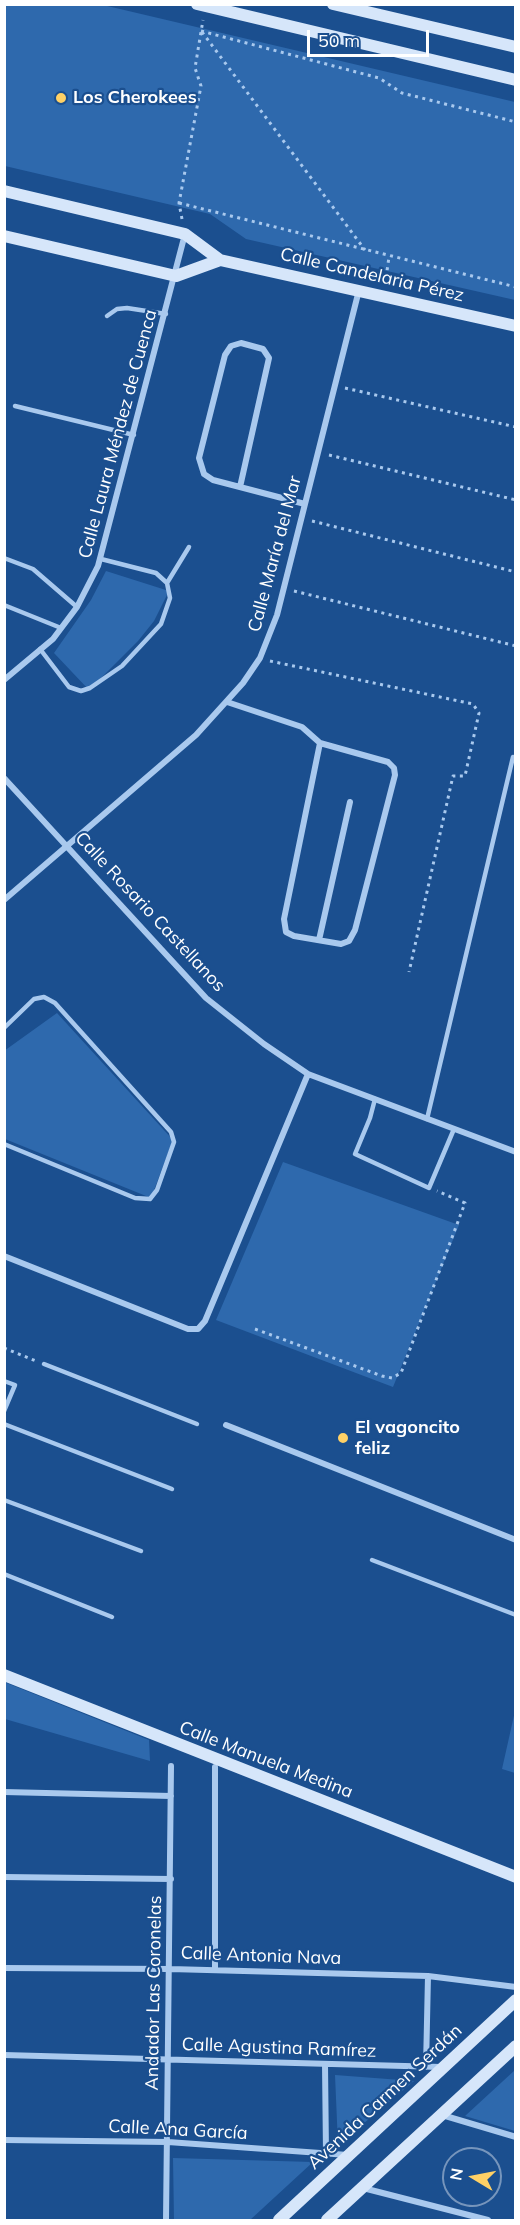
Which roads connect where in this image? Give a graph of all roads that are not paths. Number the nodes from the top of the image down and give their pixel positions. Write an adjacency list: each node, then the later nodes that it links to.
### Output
1 (333, 4): 3 (street)
2 (201, 5): 4 (street)
3 (516, 47)
4 (516, 80)
5 (4, 190): 6 (street, Calle Candelaria Pérez)
6 (185, 234): 8 (street, Calle Candelaria Pérez); 9 (street, Calle Laura Méndez de Cuenca)
7 (4, 236): 9 (street)
8 (220, 260): 9 (street); 10 (street, Calle Candelaria Pérez)
9 (176, 276): 11 (street, Calle Laura Méndez de Cuenca)
10 (360, 290): 13 (street, Calle Candelaria Pérez); 17 (street, Calle María del Mar)
11 (166, 314): 12 (lane); 15 (street, Calle Laura Méndez de Cuenca)
12 (107, 316)
13 (516, 326)
14 (15, 406): 15 (lane)
15 (134, 435): 20 (street, Calle Laura Méndez de Cuenca)
16 (240, 486): 16 (street); 17 (street)
17 (305, 504): 27 (street, Calle María del Mar)
18 (189, 547): 21 (lane)
19 (4, 558): 23 (lane)
20 (101, 559): 21 (lane); 23 (street, Calle Laura Méndez de Cuenca)
21 (167, 583): 25 (lane)
22 (4, 605): 24 (lane)
23 (77, 607): 24 (street, Calle Laura Méndez de Cuenca)
24 (61, 628): 25 (street, Calle Laura Méndez de Cuenca)
25 (40, 650): 26 (street, Calle Laura Méndez de Cuenca)
26 (4, 680)
27 (227, 702): 28 (street); 32 (street, Calle María del Mar)
28 (320, 743): 34 (street); 34 (street)
29 (513, 757): 38 (lane)
30 (4, 778): 32 (street, Calle Rosario Castellanos)
31 (350, 802): 34 (street)
32 (69, 846): 33 (street, Calle María del Mar); 36 (street, Calle Rosario Castellanos)
33 (4, 900)
34 (319, 940)
35 (4, 1028): 40 (lane)
36 (308, 1074): 37 (street, Calle Rosario Castellanos); 42 (street)
37 (375, 1099): 38 (street, Calle Rosario Castellanos); 39 (lane)
38 (427, 1119): 39 (street, Calle Rosario Castellanos)
39 (454, 1129): 41 (street, Calle Rosario Castellanos)
40 (4, 1144)
41 (516, 1152)
42 (4, 1256)
43 (44, 1364): 47 (lane)
44 (4, 1381): 45 (lane)
45 (4, 1411)
46 (4, 1424): 49 (lane)
47 (197, 1424)
48 (226, 1425): 51 (street)
49 (172, 1489)
50 (4, 1500): 52 (lane)
51 (516, 1540)
52 (141, 1551)
53 (372, 1560): 55 (lane)
54 (4, 1574): 56 (lane)
55 (516, 1615)
56 (112, 1617)
57 (4, 1676): 63 (street, Calle Manuela Medina)
58 (171, 1766): 61 (street, Andador Las Coronelas)
59 (215, 1767): 67 (street)
60 (4, 1792): 61 (street)
61 (171, 1796): 64 (street, Andador Las Coronelas)
62 (4, 1877): 64 (street)
63 (516, 1877)
64 (171, 1879): 66 (street, Andador Las Coronelas)
65 (4, 1968): 66 (street, Calle Antonia Nava)
66 (170, 1969): 67 (street, Calle Antonia Nava); 73 (street, Andador Las Coronelas)
67 (215, 1970): 68 (street, Calle Antonia Nava)
68 (428, 1976): 69 (street, Calle Antonia Nava); 75 (street)
69 (516, 1987)
70 (516, 2000): 76 (street, Avenida Carmen Serdán)
71 (516, 2046): 77 (street)
72 (4, 2055): 73 (street, Calle Agustina Ramírez)
73 (168, 2060): 74 (street, Calle Agustina Ramírez); 80 (street, Andador Las Coronelas)
74 (325, 2064): 75 (street, Calle Agustina Ramírez); 81 (street)
75 (426, 2067): 76 (street, Calle Agustina Ramírez)
76 (445, 2067): 82 (street, Avenida Carmen Serdán)
77 (441, 2115): 78 (street); 83 (street)
78 (516, 2137)
79 (4, 2140): 80 (street, Calle Ana García)
80 (168, 2142): 81 (street, Calle Ana García); 85 (street, Andador Las Coronelas)
81 (326, 2154): 82 (street, Calle Ana García)
82 (350, 2155): 86 (street, Avenida Carmen Serdán)
83 (362, 2188): 84 (street); 89 (street)
84 (343, 2206): 87 (street); 88 (street)
85 (166, 2220)
86 (279, 2220)
87 (327, 2220)
88 (339, 2220)
89 (488, 2220)

